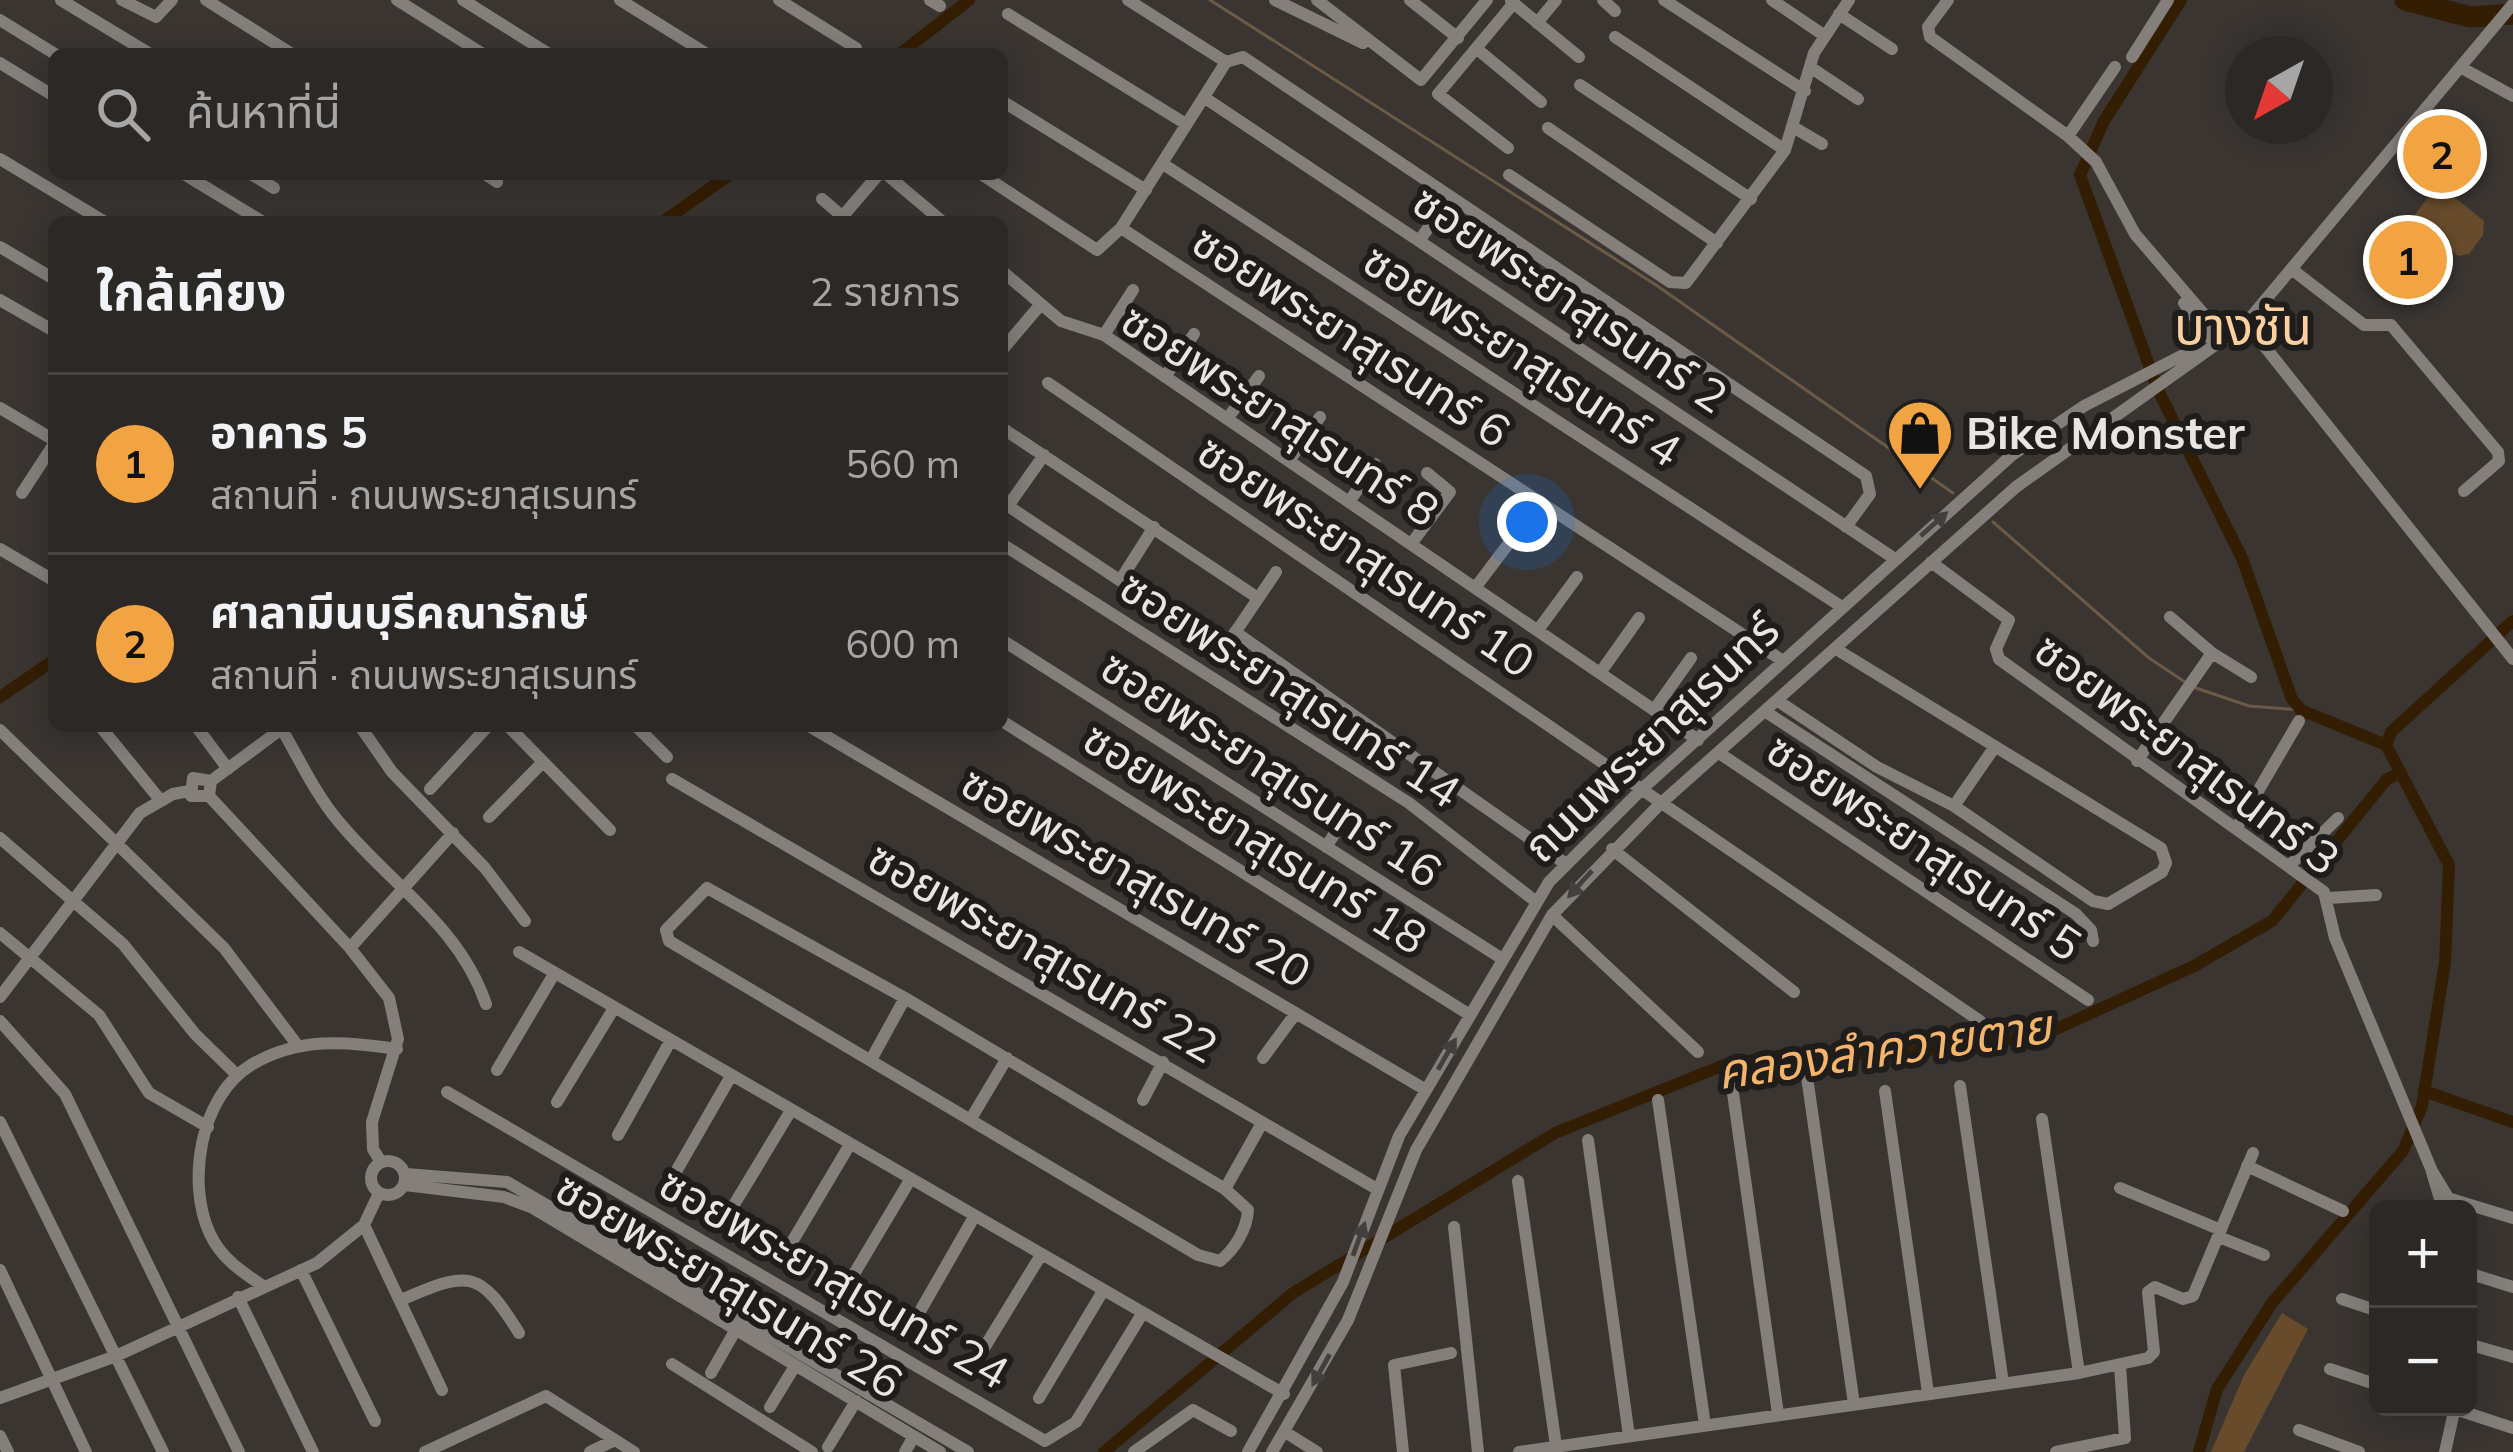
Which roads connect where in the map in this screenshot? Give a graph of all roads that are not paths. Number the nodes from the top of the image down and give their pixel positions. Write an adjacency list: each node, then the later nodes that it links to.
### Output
1 (62, 0): 31 (street)
2 (122, 0): 3 (street)
3 (172, 0)
4 (206, 0): 32 (street)
5 (397, 0): 33 (street)
6 (463, 0): 34 (street)
7 (620, 0): 35 (street)
8 (778, 0): 36 (street)
9 (1128, 0): 43 (street)
10 (1275, 0): 40 (street)
11 (1317, 0): 40 (street)
12 (1410, 0): 29 (street)
13 (1487, 0): 29 (street)
14 (1556, 0): 27 (street)
15 (1603, 0): 23 (street)
16 (1664, 0): 50 (street)
17 (1772, 0): 28 (street)
18 (1849, 0): 25 (street)
19 (1948, 0): 59 (street)
20 (2168, 0): 42 (street)
21 (1511, 2): 27 (street); 38 (street)
22 (2513, 4): 47 (street, ถนนพระยาสุเรนทร์)
23 (1615, 10)
24 (1008, 14): 56 (street)
25 (1839, 14): 28 (street); 39 (street)
26 (0, 20): 37 (street)
27 (1537, 23): 41 (street)
28 (1825, 36): 45 (street)
29 (1458, 38): 40 (street)
30 (1615, 38): 62 (street)
31 (139, 48)
32 (282, 48)
33 (473, 48)
34 (539, 48)
35 (697, 48)
36 (856, 48)
37 (48, 49)
38 (1477, 49): 54 (street); 61 (street)
39 (1892, 49)
40 (1391, 57)
41 (1580, 57)
42 (2132, 57)
43 (1226, 62): 52 (street); 73 (street)
44 (0, 63): 49 (street)
45 (1810, 67): 50 (street); 53 (street)
46 (2115, 68): 59 (street)
47 (2462, 68): 51 (street); 85 (street, ถนนพระยาสุเรนทร์)
48 (1580, 85): 75 (street)
49 (48, 91)
50 (1805, 91): 57 (street)
51 (2513, 96)
52 (1205, 98): 56 (street); 82 (street, ซอยพระยาสุเรนทร์ 2)
53 (1858, 98)
54 (1541, 102)
55 (1008, 105): 72 (street)
56 (1186, 124): 64 (street)
57 (1793, 127): 60 (street); 62 (street)
58 (1548, 128): 83 (street)
59 (2073, 141): 96 (street)
60 (1822, 144)
61 (1508, 148)
62 (1785, 150): 75 (street)
63 (0, 159): 76 (street)
64 (1162, 164): 72 (street); 130 (street, ซอยพระยาสุเรนทร์ 4)
65 (1509, 175): 83 (street)
66 (194, 180): 77 (street)
67 (260, 180): 71 (street)
68 (878, 180): 79 (street)
69 (891, 180): 80 (street)
70 (990, 180): 81 (street)
71 (274, 188)
72 (1146, 190): 81 (street)
73 (1450, 197): 82 (street); 117 (street)
74 (822, 199): 78 (street)
75 (1751, 200): 83 (street)
76 (95, 216)
77 (253, 216)
78 (842, 216)
79 (848, 216)
80 (936, 216)
81 (1121, 228): 140 (street, ซอยพระยาสุเรนทร์ 6)
82 (1419, 241): 117 (street, ซอยพระยาสุเรนทร์ 2)
83 (1718, 243)
84 (0, 247): 86 (street)
85 (2294, 271): 91 (street, ถนนพระยาสุเรนทร์); 111 (street)
86 (48, 275)
87 (1008, 277): 90 (street, ซอยพระยาสุเรนทร์ 8)
88 (1133, 290): 94 (street)
89 (0, 300): 92 (street)
90 (1041, 304): 94 (street, ซอยพระยาสุเรนทร์ 8); 95 (street)
91 (2246, 323): 96 (street, ถนนพระยาสุเรนทร์); 138 (street)
92 (48, 328)
93 (1194, 334): 99 (street)
94 (1104, 335): 99 (street, ซอยพระยาสุเรนทร์ 8)
95 (1008, 343)
96 (2214, 345): 97 (street, ถนนพระยาสุเรนทร์)
97 (2172, 369): 122 (street, ถนนพระยาสุเรนทร์, one-way to 97); 123 (street, ถนนพระยาสุเรนทร์)
98 (1259, 376): 103 (street)
99 (1166, 377): 103 (street, ซอยพระยาสุเรนทร์ 8)
100 (1048, 383): 166 (street, ซอยพระยาสุเรนทร์ 10)
101 (0, 408): 105 (street)
102 (1320, 417): 108 (street)
103 (1227, 419): 108 (street, ซอยพระยาสุเรนทร์ 8)
104 (1008, 432): 107 (street)
105 (48, 438)
106 (48, 452): 112 (street)
107 (1044, 455): 113 (street); 116 (street)
108 (1289, 461): 114 (street, ซอยพระยาสุเรนทร์ 8)
109 (1375, 464): 114 (street)
110 (1427, 473): 119 (street)
111 (2464, 491)
112 (22, 493)
113 (1008, 500)
114 (1349, 502): 119 (street, ซอยพระยาสุเรนทร์ 8)
115 (1008, 506): 127 (street)
116 (1154, 527): 127 (street); 129 (street)
117 (1846, 527): 122 (street, ซอยพระยาสุเรนทร์ 2)
118 (1509, 543): 128 (street)
119 (1411, 544): 128 (street, ซอยพระยาสุเรนทร์ 8)
120 (1008, 548): 188 (street, ซอยพระยาสุเรนทร์ 14)
121 (0, 549): 125 (street)
122 (1895, 560): 130 (street, ถนนพระยาสุเรนทร์)
123 (1931, 562): 136 (street, ถนนพระยาสุเรนทร์); 163 (street, ซอยพระยาสุเรนทร์ 3)
124 (1276, 572): 129 (street)
125 (48, 577)
126 (1577, 577): 133 (street)
127 (1121, 579): 134 (street)
128 (1475, 588): 133 (street, ซอยพระยาสุเรนทร์ 8)
129 (1258, 598): 134 (street)
130 (1841, 607): 140 (street, ถนนพระยาสุเรนทร์)
131 (2170, 617): 137 (street)
132 (1639, 618): 141 (street)
133 (1538, 630): 141 (street, ซอยพระยาสุเรนทร์ 8)
134 (1235, 632): 183 (street)
135 (1008, 644): 181 (street, ซอยพระยาสุเรนทร์ 16)
136 (1836, 649): 143 (street, ถนนพระยาสุเรนทร์); 159 (street)
137 (2212, 653): 142 (street); 163 (street)
138 (2512, 657)
139 (1690, 658): 144 (street)
140 (1783, 662): 158 (street, ถนนพระยาสุเรนทร์)
141 (1600, 673): 144 (street, ซอยพระยาสุเรนทร์ 8)
142 (2251, 677)
143 (1778, 701): 145 (street, ถนนพระยาสุเรนทร์); 172 (street)
144 (1654, 710): 158 (street, ซอยพระยาสุเรนทร์ 8)
145 (1766, 712): 160 (street, ถนนพระยาสุเรนทร์); 193 (street)
146 (2299, 721): 176 (street)
147 (1008, 725): 206 (street, ซอยพระยาสุเรนทร์ 18)
148 (0, 730): 180 (street)
149 (105, 732): 170 (street)
150 (200, 732): 164 (street)
151 (276, 732): 164 (street)
152 (285, 732): 185 (street)
153 (363, 732): 178 (street)
154 (482, 732): 168 (street)
155 (514, 732): 162 (street)
156 (642, 732): 161 (street)
157 (819, 732): 205 (street, ซอยพระยาสุเรนทร์ 20)
158 (1698, 740): 166 (street, ถนนพระยาสุเรนทร์)
159 (1994, 748): 172 (street); 172 (street)
160 (1719, 753): 171 (street, ถนนพระยาสุเรนทร์); 202 (street, ซอยพระยาสุเรนทร์ 5)
161 (667, 757)
162 (543, 761): 174 (street); 177 (street)
163 (2138, 761): 176 (street, ซอยพระยาสุเรนทร์ 3)
164 (228, 769): 167 (street)
165 (672, 778): 216 (street, ซอยพระยาสุเรนทร์ 22)
166 (1643, 788): 171 (street, ซอยพระยาสุเรนทร์ 10); 183 (street, ถนนพระยาสุเรนทร์)
167 (210, 789): 169 (street); 169 (street); 194 (street)
168 (430, 789)
169 (189, 791): 170 (street)
170 (160, 801): 180 (street)
171 (1662, 802): 182 (street, ถนนพระยาสุเรนทร์); 207 (street, ซอยพระยาสุเรนทร์ 10)
172 (1954, 806)
173 (1350, 811): 181 (street)
174 (489, 817)
175 (2338, 818): 184 (street)
176 (2237, 827): 184 (street, ซอยพระยาสุเรนทร์ 3)
177 (610, 830)
178 (453, 833): 185 (street); 191 (street)
179 (0, 838): 189 (street)
180 (112, 844): 189 (street); 210 (street)
181 (1326, 847): 197 (street, ซอยพระยาสุเรนทร์ 16)
182 (1612, 849): 190 (street, ถนนพระยาสุเรนทร์, one-way to 190); 199 (street)
183 (1566, 864): 188 (street, ถนนพระยาสุเรนทร์)
184 (2293, 866): 186 (street, ซอยพระยาสุเรนทร์ 3)
185 (405, 888): 194 (street); 203 (street)
186 (2327, 895): 187 (street); 247 (street, ซอยพระยาสุเรนทร์ 3)
187 (2376, 895)
188 (1534, 900): 197 (street, ถนนพระยาสุเรนทร์)
189 (71, 903): 196 (street); 218 (street)
190 (1552, 915): 212 (street); 306 (street, ถนนพระยาสุเรนทร์, one-way to 306)
191 (525, 921)
192 (0, 933): 196 (street)
193 (2093, 941)
194 (350, 948): 211 (street)
195 (519, 952): 198 (street)
196 (32, 958): 200 (street); 234 (street)
197 (1501, 958): 206 (street, ถนนพระยาสุเรนทร์)
198 (554, 974): 204 (street); 217 (street)
199 (1793, 992)
200 (0, 997)
201 (905, 998): 213 (street); 213 (street); 214 (street)
202 (2088, 1000)
203 (485, 1004)
204 (614, 1008): 209 (street); 228 (street)
205 (1296, 1012): 215 (street); 223 (street, ซอยพระยาสุเรนทร์ 20)
206 (1470, 1015): 223 (street, ถนนพระยาสุเรนทร์, one-way to 206)
207 (1980, 1021)
208 (0, 1022): 273 (street)
209 (671, 1040): 219 (street); 235 (street)
210 (298, 1046): 211 (street); 218 (street)
211 (397, 1049): 238 (street)
212 (1698, 1052)
213 (872, 1058): 230 (street)
214 (1006, 1058): 230 (street); 244 (street)
215 (1263, 1058)
216 (1163, 1062): 226 (street); 233 (street, ซอยพระยาสุเรนทร์ 22)
217 (497, 1070)
218 (237, 1075): 234 (street)
219 (731, 1076): 229 (street); 239 (street)
220 (1807, 1077): 296 (street)
221 (1732, 1086): 298 (street)
222 (1960, 1086): 289 (street)
223 (1426, 1090): 245 (street, ถนนพระยาสุเรนทร์)
224 (1885, 1091): 291 (street)
225 (447, 1092): 271 (street, ซอยพระยาสุเรนทร์ 24)
226 (1143, 1100)
227 (1658, 1100): 302 (street)
228 (557, 1102)
229 (790, 1112): 237 (street); 248 (street)
230 (972, 1117): 244 (street)
231 (2042, 1119): 286 (street)
232 (0, 1122): 278 (street)
233 (1262, 1123): 244 (street); 245 (street, ซอยพระยาสุเรนทร์ 22)
234 (208, 1127): 263 (street)
235 (618, 1135)
236 (1588, 1140): 309 (street)
237 (849, 1145): 241 (street); 256 (street)
238 (381, 1162): 240 (street, ซอยพระยาสุเรนทร์ 26); 246 (street)
239 (674, 1175)
240 (405, 1179): 246 (street, ซอยพระยาสุเรนทร์ 26); 270 (street, ซอยพระยาสุเรนทร์ 26)
241 (910, 1180): 251 (street); 262 (street)
242 (1518, 1181): 313 (street)
243 (2120, 1187): 255 (street)
244 (1225, 1189)
245 (1376, 1192): 292 (street, ถนนพระยาสุเรนทร์, one-way to 245)
246 (379, 1193): 253 (street)
247 (2446, 1200)
248 (732, 1208)
249 (2343, 1210): 255 (street)
250 (2477, 1211): 252 (street)
251 (974, 1217): 257 (street); 272 (street)
252 (2513, 1218)
253 (364, 1225): 260 (street); 268 (street)
254 (1454, 1227): 332 (street)
255 (2220, 1233): 258 (street); 283 (street)
256 (792, 1242)
257 (1041, 1255): 265 (street); 280 (street)
258 (2264, 1255)
259 (0, 1270): 287 (street)
260 (301, 1270): 263 (street); 301 (street)
261 (2477, 1279): 264 (street)
262 (848, 1284)
263 (263, 1286): 266 (street)
264 (2513, 1287)
265 (1103, 1291): 271 (street); 294 (street)
266 (238, 1297): 273 (street); 320 (street)
267 (2342, 1299): 269 (street)
268 (401, 1300): 275 (street); 290 (street)
269 (2369, 1308)
270 (712, 1309): 274 (street, ซอยพระยาสุเรนทร์ 26); 312 (street, ซอยพระยาสุเรนทร์ 26)
271 (1142, 1314): 292 (street)
272 (915, 1320)
273 (178, 1325): 278 (street); 319 (street)
274 (734, 1331): 282 (street, ซอยพระยาสุเรนทร์ 26); 285 (street)
275 (519, 1333)
276 (2477, 1347): 279 (street)
277 (1451, 1353): 331 (street)
278 (116, 1356): 287 (street); 318 (street)
279 (2513, 1357)
280 (978, 1358)
281 (672, 1364): 325 (street)
282 (795, 1366): 295 (street, ซอยพระยาสุเรนทร์ 26); 297 (street)
283 (2120, 1366): 286 (street); 334 (street)
284 (2330, 1369): 288 (street)
285 (710, 1373)
286 (2079, 1373): 289 (street)
287 (52, 1379): 293 (street); 317 (street)
288 (2369, 1382)
289 (2003, 1383): 291 (street)
290 (442, 1390)
291 (1928, 1393): 296 (street)
292 (1284, 1394): 328 (street, ถนนพระยาสุเรนทร์)
293 (0, 1398)
294 (1040, 1398)
295 (856, 1401): 308 (street, ซอยพระยาสุเรนทร์ 26); 314 (street)
296 (1854, 1403): 298 (street)
297 (770, 1407)
298 (1778, 1414): 302 (street)
299 (2451, 1416): 336 (street)
300 (2477, 1416): 303 (street)
301 (375, 1420)
302 (1705, 1425): 309 (street)
303 (2513, 1428)
304 (2299, 1430): 335 (street)
305 (1231, 1431): 315 (street)
306 (1285, 1432): 329 (street, ถนนพระยาสุเรนทร์); 330 (street)
307 (0, 1436): 316 (street)
308 (914, 1436): 312 (street, ซอยพระยาสุเรนทร์ 26); 326 (street)
309 (1629, 1436): 313 (street)
310 (615, 1440): 321 (street); 322 (street); 323 (street)
311 (782, 1442): 324 (street)
312 (937, 1444): 327 (street, ซอยพระยาสุเรนทร์ 26)
313 (1556, 1446): 333 (street)
314 (828, 1447)
315 (1140, 1451)
316 (8, 1452)
317 (86, 1452)
318 (163, 1452)
319 (238, 1452)
320 (313, 1452)
321 (425, 1452)
322 (590, 1452)
323 (634, 1452)
324 (796, 1452)
325 (812, 1452)
326 (905, 1452)
327 (968, 1452)
328 (1248, 1452)
329 (1272, 1452)
330 (1317, 1452)
331 (1403, 1452)
332 (1478, 1452)
333 (1519, 1452)
334 (2056, 1452)
335 (2360, 1452)
336 (2444, 1452)

